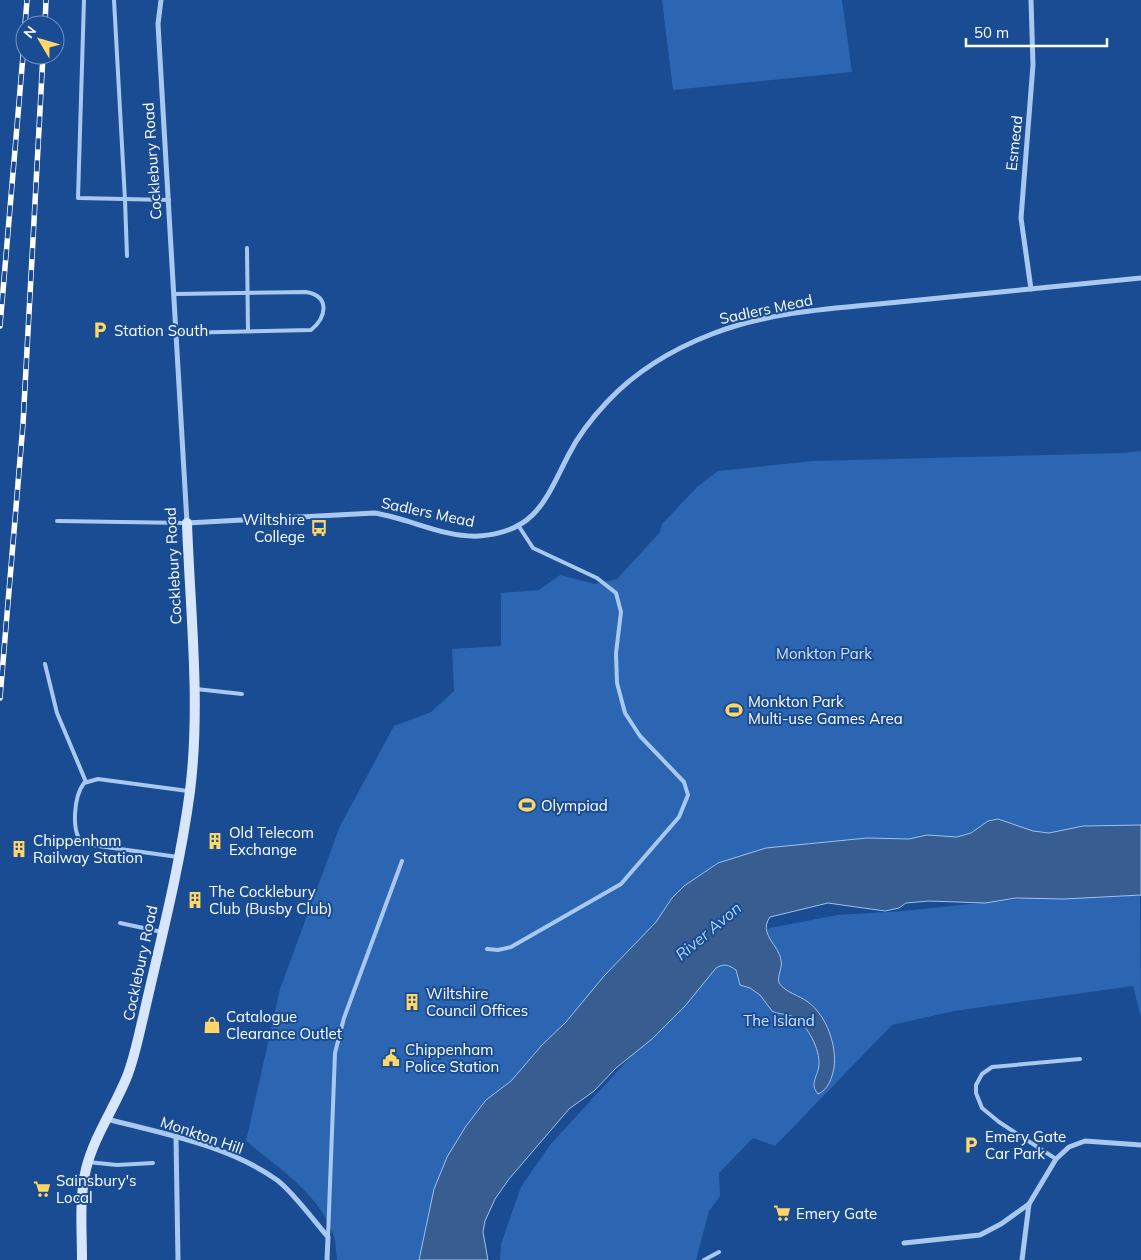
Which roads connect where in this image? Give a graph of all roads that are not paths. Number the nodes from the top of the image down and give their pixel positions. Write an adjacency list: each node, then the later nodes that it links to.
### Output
1 (84, 0): 5 (lane)
2 (114, 0): 5 (lane)
3 (161, 0): 6 (street, Cocklebury Road)
4 (1031, 0): 10 (street, Esmead)
5 (126, 200): 6 (lane); 8 (lane)
6 (169, 200): 12 (street, Cocklebury Road)
7 (247, 248): 11 (lane)
8 (126, 256)
9 (1141, 278): 10 (street, Sadlers Mead)
10 (1031, 289): 17 (street, Sadlers Mead)
11 (246, 293): 12 (lane); 13 (lane); 13 (lane)
12 (175, 294): 14 (street, Cocklebury Road)
13 (248, 330): 14 (lane)
14 (178, 332): 16 (street, Cocklebury Road)
15 (57, 521): 16 (lane)
16 (187, 523): 17 (street, Sadlers Mead); 19 (street, Cocklebury Road)
17 (518, 525): 27 (lane)
18 (45, 664): 21 (lane)
19 (194, 689): 20 (lane); 22 (street, Cocklebury Road)
20 (242, 694)
21 (86, 782): 22 (lane); 23 (lane)
22 (190, 791): 23 (street, Cocklebury Road)
23 (178, 857): 26 (street, Cocklebury Road)
24 (402, 861): 36 (lane)
25 (120, 923): 26 (lane)
26 (162, 932): 29 (street, Cocklebury Road)
27 (487, 949)
28 (1080, 1058): 32 (lane)
29 (106, 1119): 30 (street, Monkton Hill); 33 (street, Cocklebury Road)
30 (176, 1137): 36 (street, Monkton Hill); 40 (street)
31 (1141, 1145): 32 (street)
32 (1056, 1159): 35 (street)
33 (88, 1162): 34 (lane); 39 (street, Cocklebury Road)
34 (153, 1163)
35 (1029, 1204): 37 (street); 43 (street)
36 (328, 1237): 41 (street)
37 (904, 1243)
38 (720, 1252): 42 (lane)
39 (82, 1260)
40 (178, 1260)
41 (327, 1260)
42 (704, 1260)
43 (1022, 1260)

